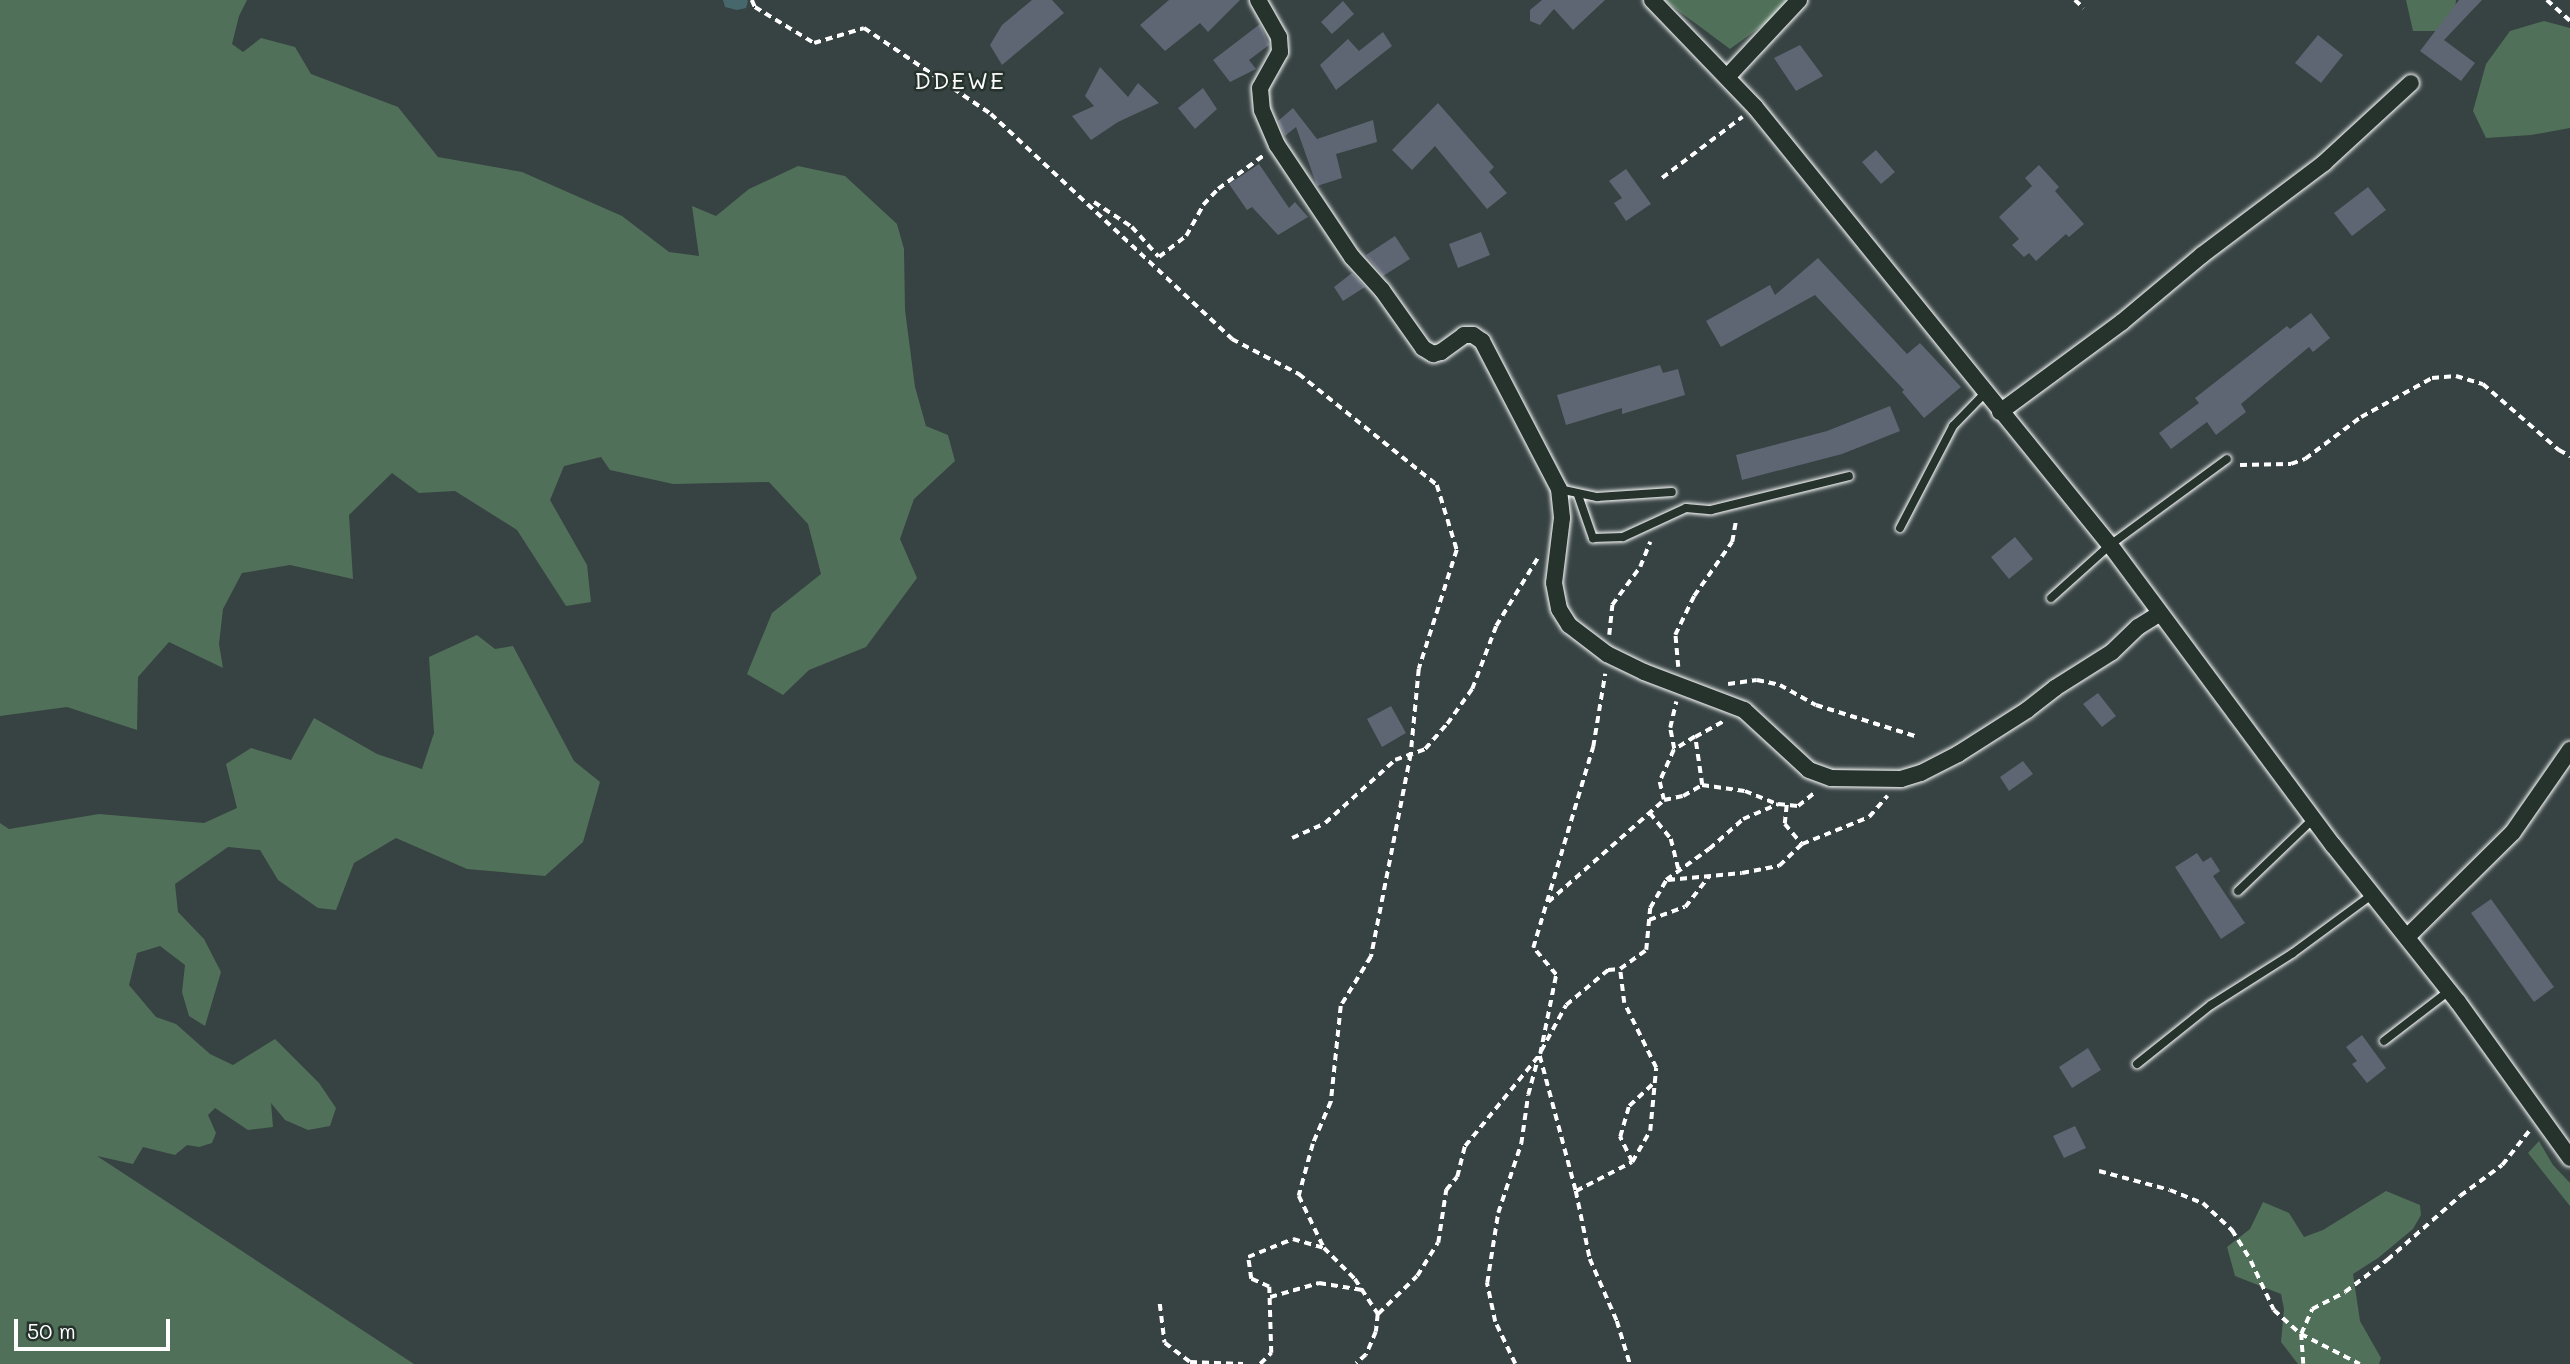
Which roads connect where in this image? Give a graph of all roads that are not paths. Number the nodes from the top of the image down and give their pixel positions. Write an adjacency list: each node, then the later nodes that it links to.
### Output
1 (1258, 0): 10 (street)
2 (1652, 0): 4 (street)
3 (1799, 0): 4 (street)
4 (1728, 76): 6 (street)
5 (2411, 83): 7 (street)
6 (1984, 394): 7 (street); 13 (lane)
7 (2000, 412): 14 (street)
8 (2227, 459): 14 (lane)
9 (1849, 476): 12 (lane)
10 (1559, 489): 12 (lane); 16 (street)
11 (1672, 492): 12 (lane)
12 (1578, 495)
13 (1900, 528)
14 (2110, 545): 15 (lane); 16 (street)
15 (2051, 598)
16 (2160, 613): 18 (street)
17 (2570, 750): 21 (street)
18 (2314, 818): 19 (lane); 20 (street)
19 (2238, 891)
20 (2373, 894): 21 (street); 24 (lane)
21 (2407, 937): 22 (street)
22 (2449, 991): 23 (lane); 25 (street)
23 (2384, 1041)
24 (2137, 1064)
25 (2570, 1158)

